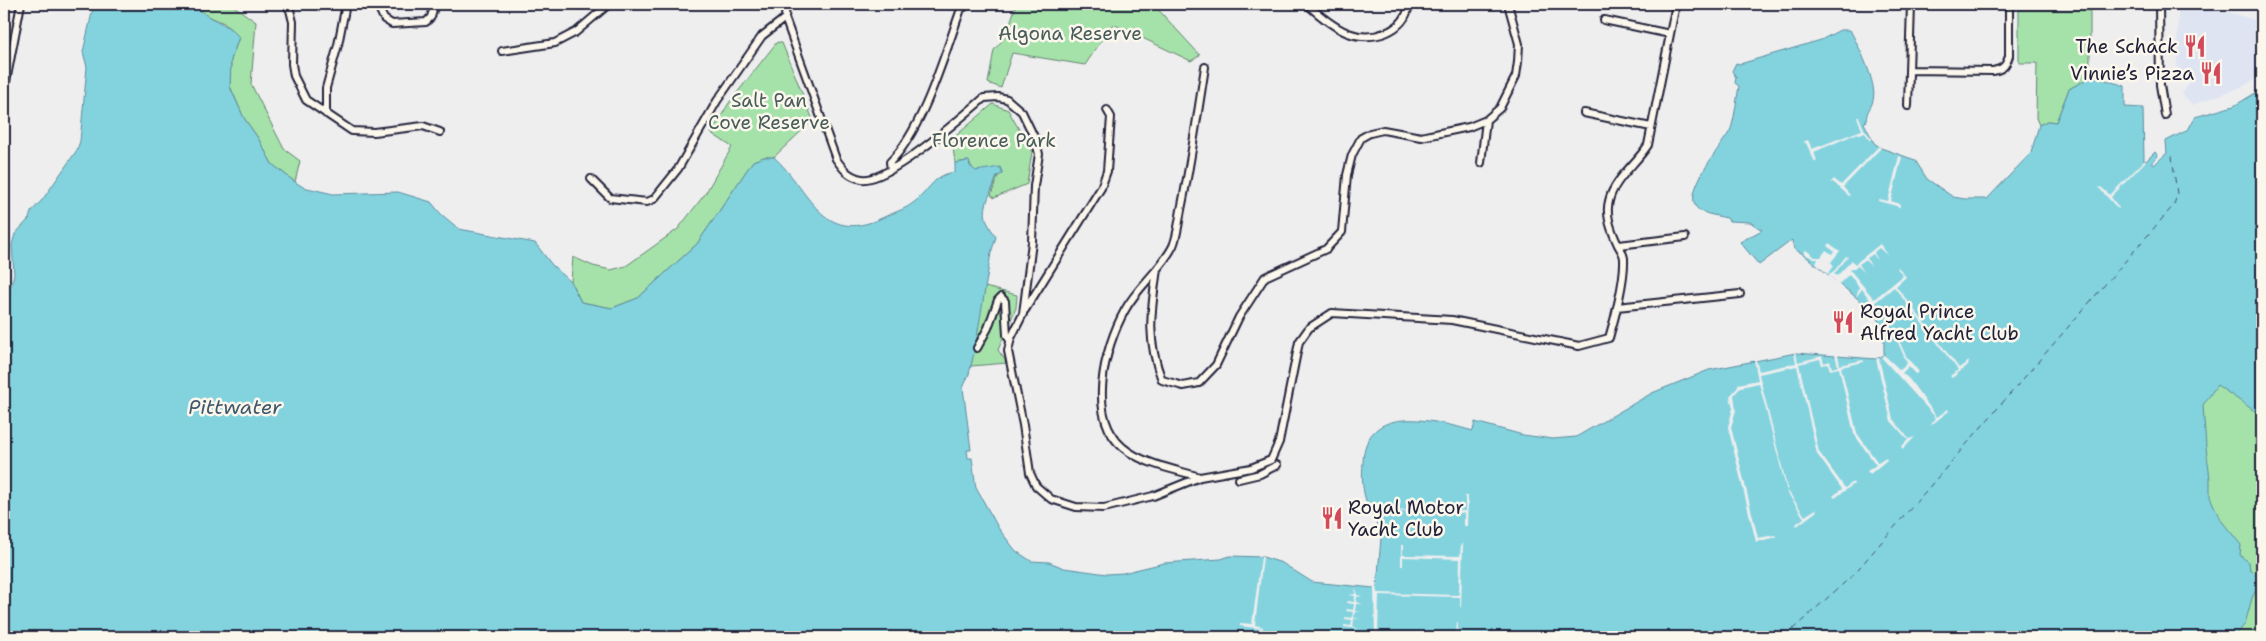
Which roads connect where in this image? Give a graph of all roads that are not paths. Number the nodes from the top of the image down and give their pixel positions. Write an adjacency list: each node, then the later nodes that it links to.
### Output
1 (21, 4): 22 (street)
2 (286, 4): 26 (street)
3 (346, 4): 26 (street)
4 (378, 4): 5 (street)
5 (435, 4)
6 (609, 4): 19 (street)
7 (786, 4): 16 (street)
8 (968, 4): 32 (street)
9 (1307, 4): 10 (street)
10 (1409, 4)
11 (1508, 4): 28 (street)
12 (1676, 4): 18 (street)
13 (1911, 4): 21 (street)
14 (2009, 4): 21 (street)
15 (2159, 4): 27 (street)
16 (785, 18): 32 (street); 33 (street)
17 (1604, 20): 18 (street)
18 (1670, 34): 29 (street)
19 (502, 51)
20 (1206, 67): 36 (street)
21 (1910, 70): 23 (street)
22 (4, 92)
23 (1908, 106)
24 (1107, 110): 39 (street)
25 (1584, 113): 29 (street)
26 (326, 114): 30 (street)
27 (2166, 115)
28 (1486, 120): 31 (street); 36 (street)
29 (1651, 127): 35 (street)
30 (440, 132)
31 (1482, 163)
32 (891, 170): 39 (street)
33 (591, 179)
34 (1685, 237): 35 (street)
35 (1619, 245): 38 (street)
36 (1157, 270): 43 (street)
37 (1740, 294): 38 (street)
38 (1617, 307): 43 (street)
39 (1022, 314): 40 (street)
40 (1010, 341): 41 (street); 43 (street)
41 (977, 348)
42 (1277, 465): 44 (street)
43 (1200, 477)
44 (1239, 479)

